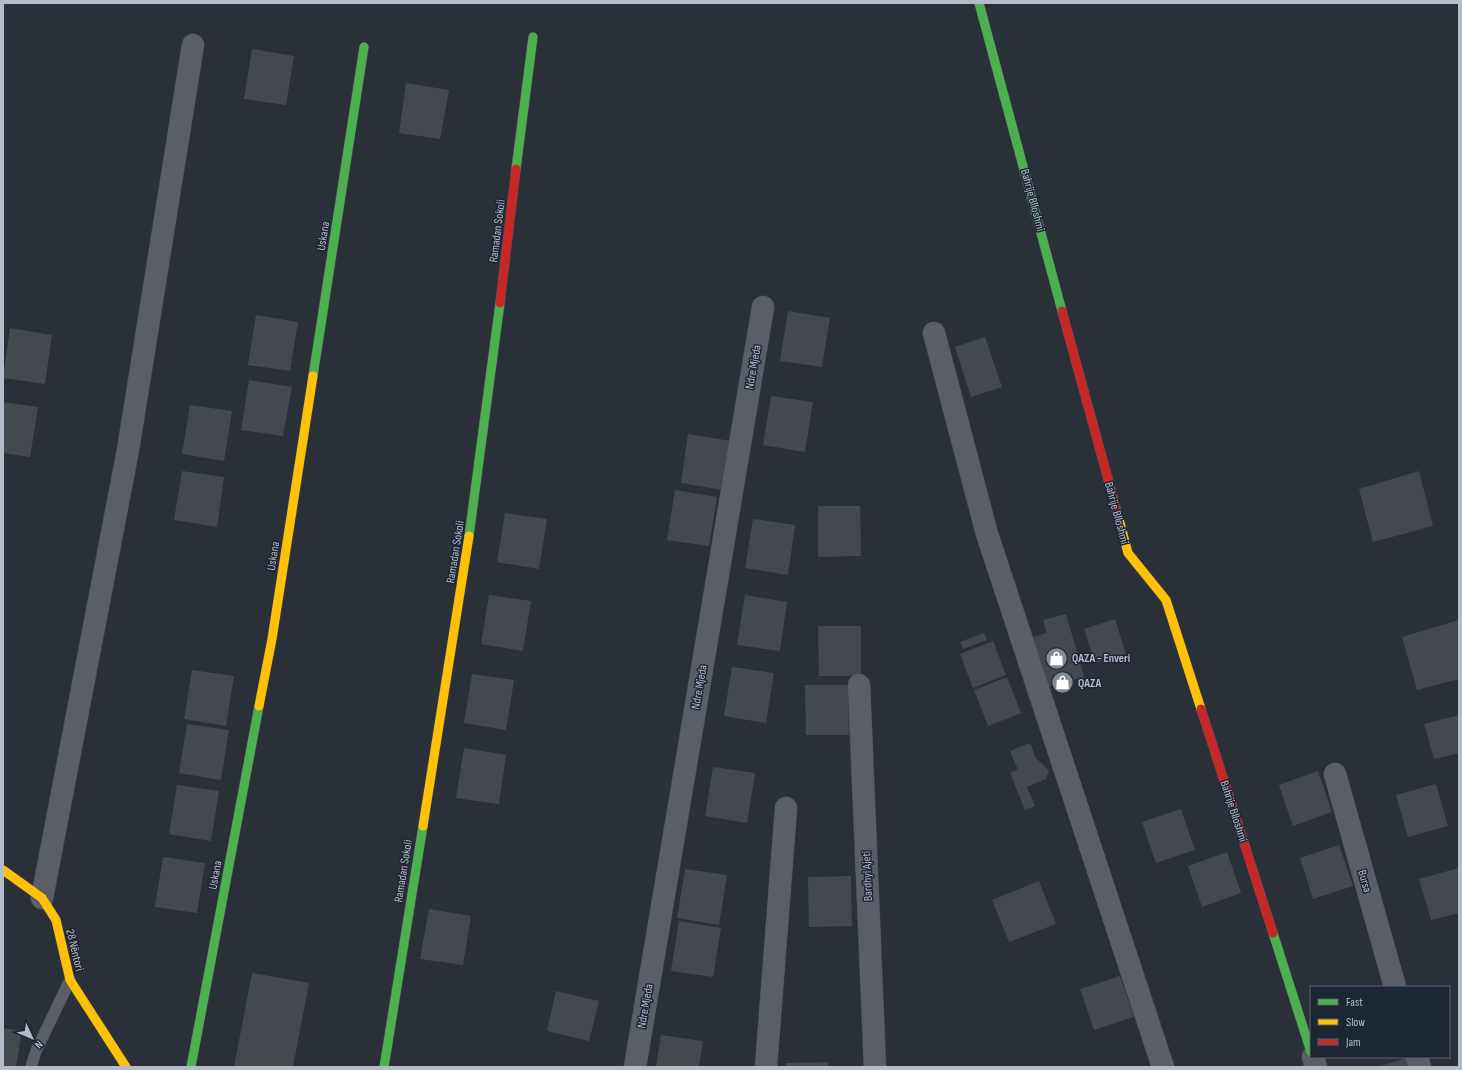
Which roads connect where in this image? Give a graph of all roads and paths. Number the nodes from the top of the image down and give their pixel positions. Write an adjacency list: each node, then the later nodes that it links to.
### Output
1 (979, 3): 14 (street, Bahrije Blloshmi)
2 (533, 38): 18 (street, Ramadan Sokoli)
3 (193, 45): 11 (street)
4 (364, 47): 17 (street, Uskana)
5 (763, 307): 19 (street, Ndre Mjeda)
6 (934, 333): 22 (street)
7 (859, 685): 21 (street, Bardhyl Ajeti)
8 (1335, 774): 13 (street, Bursa)
9 (786, 808): 20 (street)
10 (3, 870): 11 (street, 28 Nëntori)
11 (42, 898): 12 (street, 28 Nëntori)
12 (70, 980): 15 (lane); 16 (street, 28 Nëntori)
13 (1395, 986)
14 (1310, 1049)
15 (31, 1067)
16 (126, 1067)
17 (191, 1067)
18 (384, 1067)
19 (635, 1067)
20 (766, 1067)
21 (875, 1067)
22 (1163, 1067)

